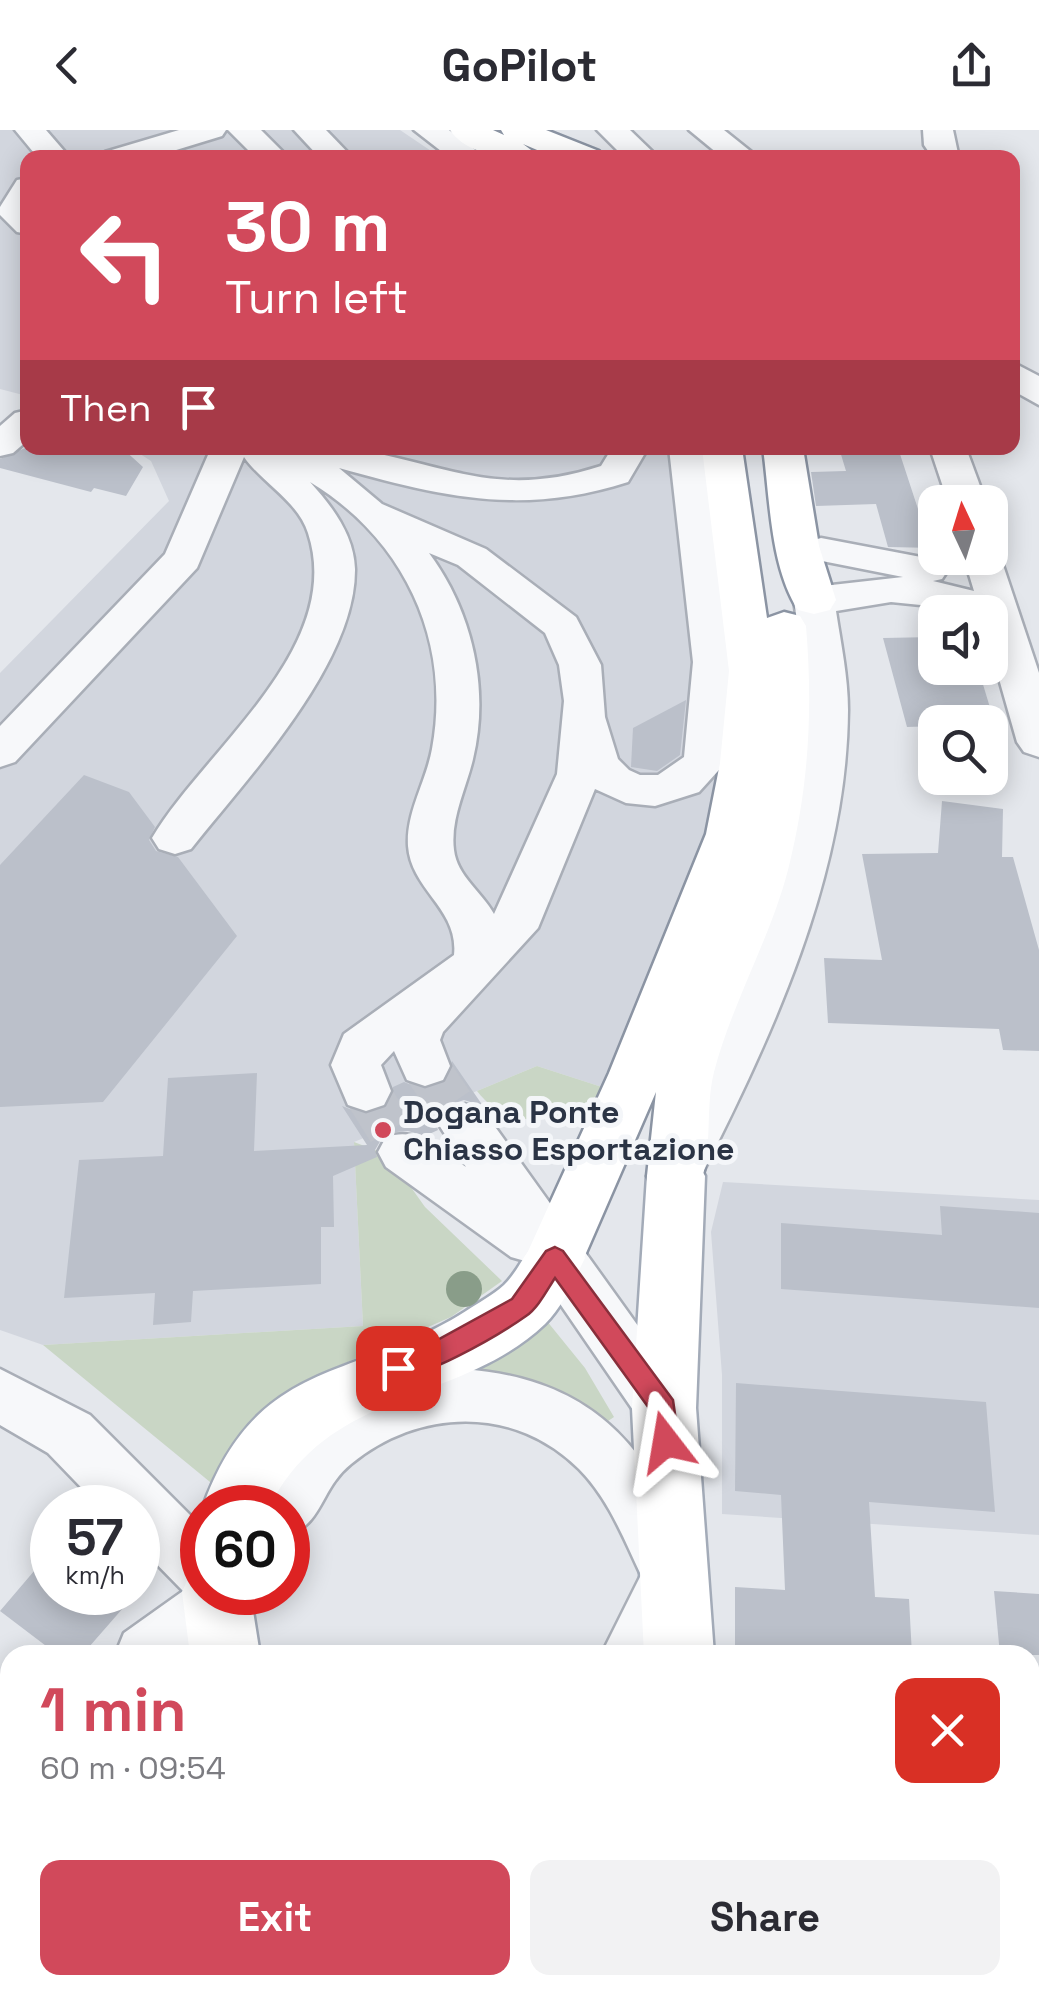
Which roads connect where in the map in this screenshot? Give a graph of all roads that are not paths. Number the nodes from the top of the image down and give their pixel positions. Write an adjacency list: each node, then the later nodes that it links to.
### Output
1 (30, 130): 12 (street)
2 (211, 130): 13 (street); 14 (street)
3 (243, 130): 15 (street)
4 (308, 130): 16 (street)
5 (416, 130): 11 (street)
6 (428, 130): 11 (street)
7 (508, 130): 17 (main road)
8 (516, 130): 18 (main road)
9 (612, 130): 19 (street)
10 (711, 131): 20 (street)
11 (459, 148)
12 (48, 150)
13 (143, 150)
14 (205, 150)
15 (265, 150)
16 (329, 150)
17 (547, 150)
18 (567, 150)
19 (635, 150)
20 (734, 150)
21 (20, 427): 22 (street)
22 (0, 445)
23 (227, 455): 42 (street)
24 (260, 455): 43 (street)
25 (286, 455): 34 (street)
26 (335, 455): 27 (street)
27 (626, 455)
28 (688, 455): 40 (street)
29 (723, 455): 50 (main road)
30 (757, 455): 49 (main road)
31 (784, 455): 38 (main road)
32 (950, 455): 33 (street)
33 (961, 485)
34 (369, 512): 40 (street); 44 (street)
35 (821, 550): 36 (street)
36 (918, 569)
37 (936, 595): 38 (street)
38 (814, 600): 49 (street)
39 (1008, 640): 41 (street)
40 (585, 703): 44 (street)
41 (1039, 742)
42 (0, 752)
43 (175, 838)
44 (477, 963): 45 (street); 46 (street)
45 (426, 1066)
46 (366, 1091)
47 (464, 1125): 50 (street)
48 (404, 1152): 50 (street)
49 (676, 1176): 52 (main road)
50 (555, 1258): 52 (street); 53 (main road)
51 (0, 1394): 55 (street)
52 (664, 1408): 56 (main road)
53 (246, 1485)
54 (298, 1485): 56 (street)
55 (180, 1564)
56 (672, 1576): 59 (street); 60 (main road)
57 (201, 1615): 58 (street)
58 (160, 1645)
59 (637, 1645)
60 (678, 1645)

